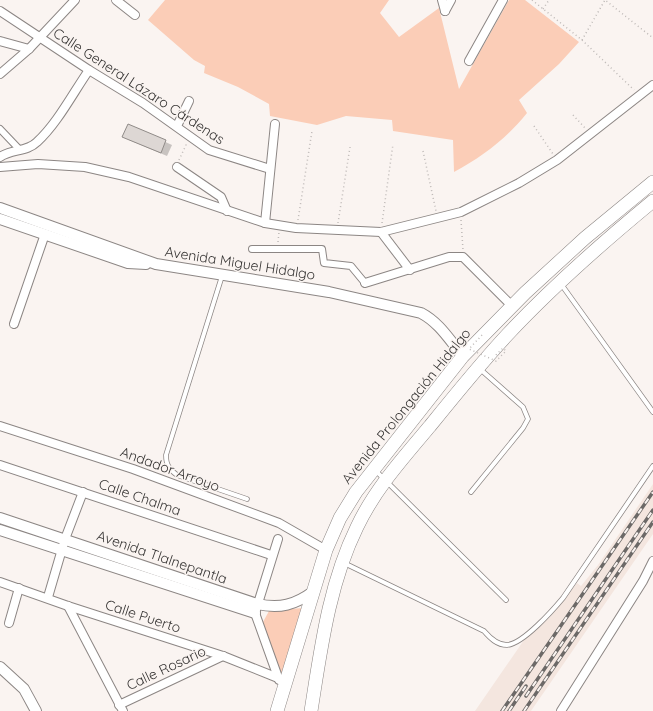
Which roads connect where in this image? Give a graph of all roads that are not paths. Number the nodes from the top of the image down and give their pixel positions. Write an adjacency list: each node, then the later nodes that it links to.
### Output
1 (75, 0): 8 (street)
2 (116, 0): 7 (street)
3 (442, 0): 4 (street)
4 (451, 0)
5 (503, 0): 11 (street)
6 (0, 11): 8 (street, Calle General Lázaro Cárdenas)
7 (135, 15)
8 (39, 36): 10 (street); 12 (street, Calle General Lázaro Cárdenas)
9 (0, 41): 10 (street)
10 (29, 49): 13 (street)
11 (469, 61)
12 (89, 70): 17 (street, Calle General Lázaro Cárdenas); 19 (street)
13 (0, 74)
14 (653, 85): 30 (street)
15 (189, 101): 17 (street)
16 (274, 124): 23 (street)
17 (177, 126): 23 (street, Calle General Lázaro Cárdenas)
18 (0, 129): 19 (street)
19 (20, 150): 20 (street)
20 (0, 157)
21 (0, 167): 27 (street)
22 (177, 167): 27 (street)
23 (270, 169): 29 (street)
24 (653, 182): 32 (highway, Avenida Prolongación Hidalgo)
25 (653, 201): 34 (highway)
26 (0, 208): 35 (street, Avenida Miguel Hidalgo)
27 (228, 211): 29 (street)
28 (0, 219): 31 (street)
29 (265, 223): 30 (street)
30 (381, 232): 36 (street)
31 (45, 234): 35 (street); 41 (street)
32 (585, 238): 34 (highway); 40 (highway, Avenida Prolongación Hidalgo)
33 (252, 249): 39 (street)
34 (594, 249): 38 (highway)
35 (156, 264): 37 (street, Avenida Miguel Hidalgo)
36 (410, 270): 39 (street); 40 (street)
37 (222, 276): 43 (street, Avenida Miguel Hidalgo); 54 (lane)
38 (560, 282): 42 (highway); 46 (lane)
39 (365, 283)
40 (512, 306): 43 (highway, Avenida Prolongación Hidalgo)
41 (14, 324)
42 (508, 334): 43 (highway); 44 (highway)
43 (463, 356): 45 (highway); 50 (highway, Avenida Prolongación Hidalgo)
44 (478, 367): 45 (highway); 53 (lane)
45 (462, 387): 51 (highway)
46 (653, 412)
47 (0, 426): 59 (street, Andador Arroyo)
48 (0, 465): 52 (street, Calle Chalma)
49 (653, 466): 63 (lane)
50 (373, 468): 51 (lane); 59 (highway, Avenida Prolongación Hidalgo)
51 (386, 479): 63 (highway); 68 (lane)
52 (83, 492): 57 (street); 61 (street, Calle Chalma)
53 (471, 492)
54 (247, 499)
55 (0, 518): 57 (street, Avenida Tlalnepantla)
56 (0, 530): 60 (street, Avenida Tlalnepantla)
57 (65, 539): 60 (street); 70 (street, Avenida Tlalnepantla)
58 (278, 539): 61 (street)
59 (326, 550): 66 (highway, Avenida Prolongación Hidalgo)
60 (62, 551): 67 (street); 70 (street, Avenida Tlalnepantla)
61 (271, 556): 70 (street)
62 (653, 561): 79 (street)
63 (342, 563): 78 (highway)
64 (0, 582): 65 (street, Calle Puerto)
65 (19, 588): 67 (street, Calle Puerto); 71 (street)
66 (314, 591): 70 (street, Avenida Tlalnepantla); 74 (highway, Avenida Prolongación Hidalgo)
67 (48, 598): 69 (street, Calle Puerto)
68 (506, 600)
69 (68, 606): 72 (street, Calle Puerto); 75 (street)
70 (256, 608): 74 (street)
71 (9, 623)
72 (223, 656): 74 (street, Calle Puerto); 75 (street, Calle Rosario)
73 (0, 667): 76 (street)
74 (281, 683): 77 (highway, Avenida Prolongación Hidalgo)
75 (121, 708)
76 (36, 711)
77 (277, 711)
78 (311, 711)
79 (561, 711)

